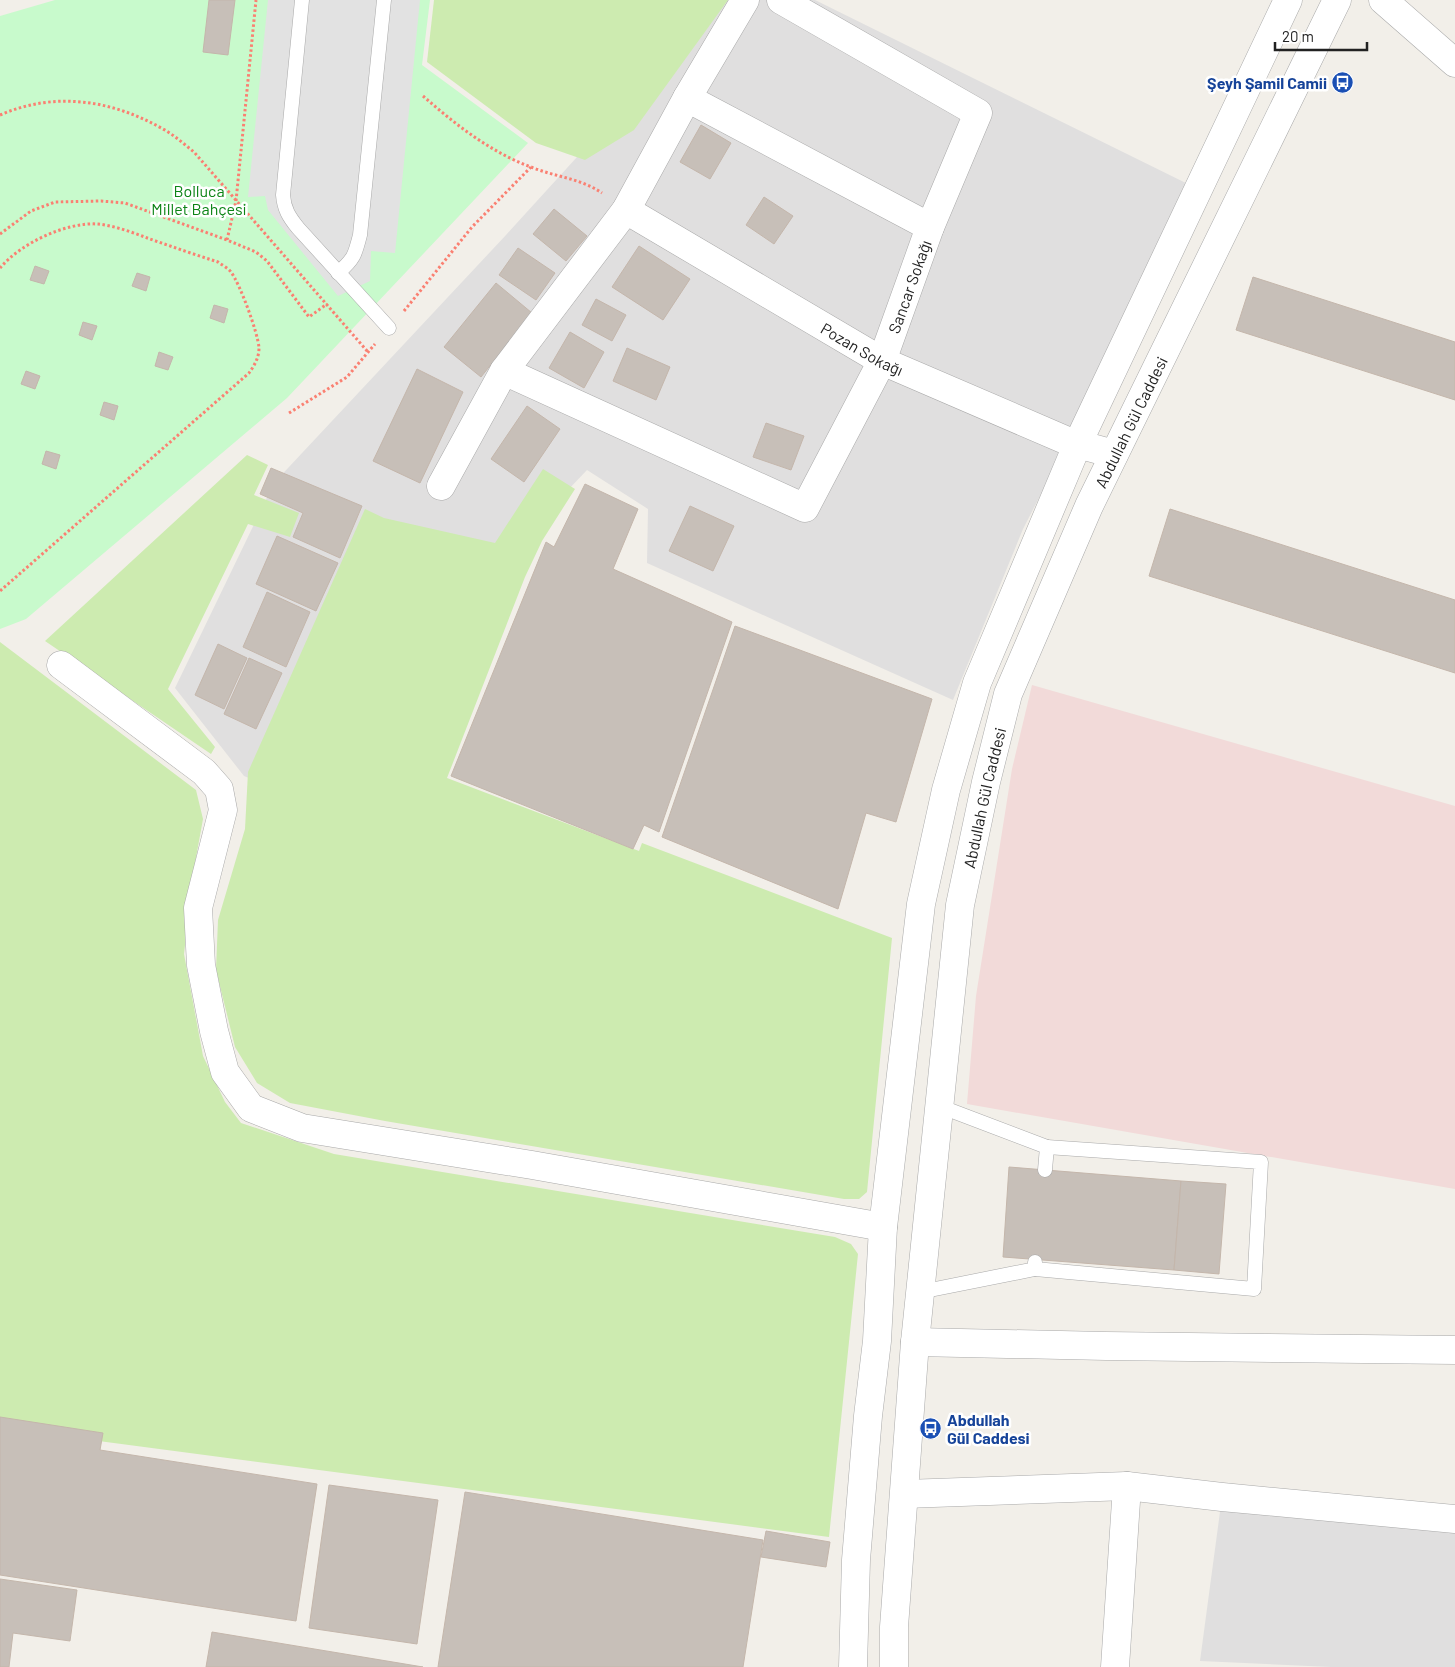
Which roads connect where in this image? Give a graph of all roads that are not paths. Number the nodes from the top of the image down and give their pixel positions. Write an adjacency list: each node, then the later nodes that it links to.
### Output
1 (302, 0): 12 (lane)
2 (384, 0): 12 (lane)
3 (745, 0): 9 (street)
4 (781, 0): 11 (street, Sancar Sokağı)
5 (1288, 0): 16 (street)
6 (1337, 0): 17 (street, Abdullah Gül Caddesi)
7 (1383, 0): 8 (street)
8 (1455, 63)
9 (687, 98): 10 (street); 11 (street)
10 (626, 210): 14 (street, Pozan Sokağı); 15 (street)
11 (930, 227): 14 (street, Sancar Sokağı)
12 (338, 273): 13 (lane)
13 (389, 328)
14 (882, 361): 15 (street, Sancar Sokağı); 16 (street, Pozan Sokağı)
15 (504, 371): 18 (street)
16 (1078, 443): 17 (street, Pozan Sokağı); 23 (street)
17 (1114, 454): 20 (street, Abdullah Gül Caddesi)
18 (441, 486)
19 (61, 665): 23 (street)
20 (939, 1106): 21 (lane); 24 (street, Abdullah Gül Caddesi)
21 (1047, 1148): 22 (lane); 24 (lane)
22 (1045, 1170)
23 (883, 1226): 25 (street)
24 (920, 1292): 26 (street, Abdullah Gül Caddesi)
25 (877, 1341): 26 (street); 31 (street)
26 (915, 1342): 27 (street); 29 (street, Abdullah Gül Caddesi)
27 (1455, 1350)
28 (1127, 1486): 29 (street); 30 (street); 33 (street)
29 (905, 1494): 32 (street, Abdullah Gül Caddesi)
30 (1455, 1519)
31 (853, 1667)
32 (894, 1667)
33 (1115, 1667)

